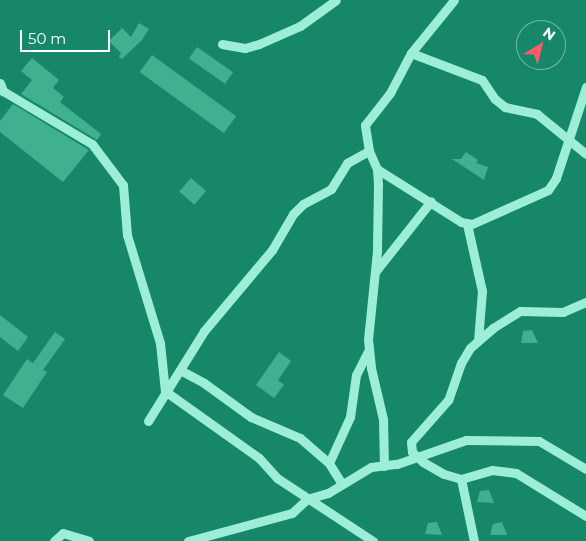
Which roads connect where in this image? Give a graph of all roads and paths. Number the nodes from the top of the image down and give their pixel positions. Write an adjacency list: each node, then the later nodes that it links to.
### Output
1 (336, 0): 3 (street)
2 (454, 0): 4 (street)
3 (222, 44)
4 (411, 53): 7 (street); 8 (street)
5 (0, 83): 18 (street)
6 (586, 87): 7 (street)
7 (568, 138): 9 (street); 12 (street)
8 (369, 151): 10 (street); 17 (street)
9 (586, 154)
10 (377, 169): 11 (street); 13 (street)
11 (431, 201): 12 (street); 13 (street)
12 (467, 224): 15 (street)
13 (374, 272): 16 (street)
14 (586, 302): 15 (street)
15 (478, 341): 20 (street)
16 (369, 348): 21 (street); 22 (street)
17 (180, 370): 18 (street); 21 (street)
18 (165, 391): 19 (street); 26 (street)
19 (148, 422)
20 (418, 457): 22 (street); 23 (street); 24 (street)
21 (329, 463): 25 (street)
22 (384, 466): 25 (street)
23 (586, 470)
24 (461, 479): 27 (street); 32 (street)
25 (342, 484): 26 (street)
26 (307, 500): 30 (street); 31 (street)
27 (586, 516)
28 (54, 541): 29 (street)
29 (89, 541)
30 (188, 541)
31 (373, 541)
32 (474, 541)

